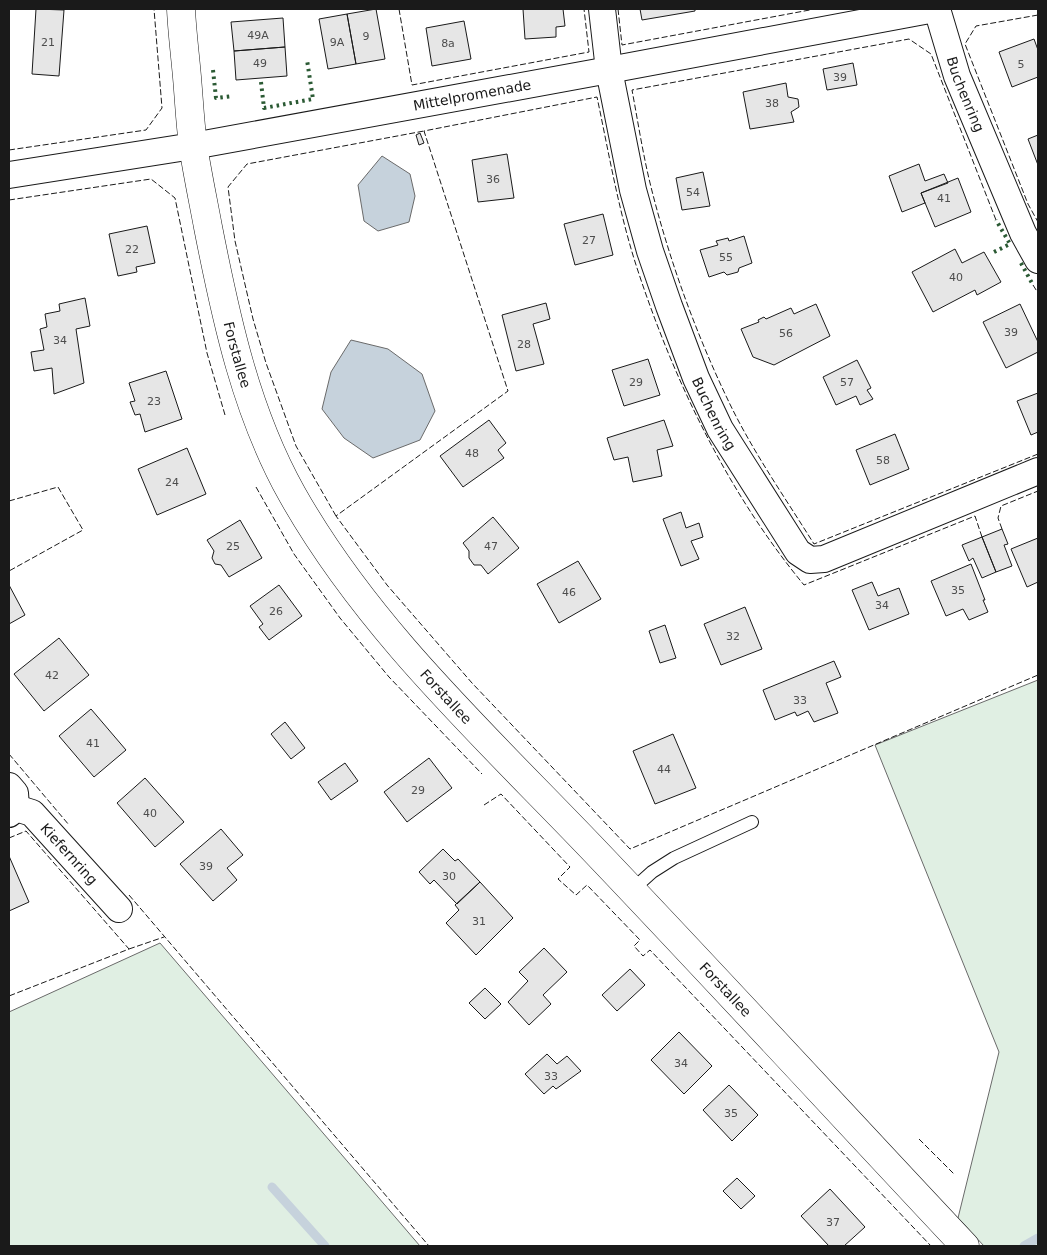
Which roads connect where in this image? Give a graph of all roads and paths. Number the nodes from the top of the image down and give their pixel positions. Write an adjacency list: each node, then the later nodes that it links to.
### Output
1 (181, 9): 5 (street, Forstallee)
2 (602, 9): 4 (street, Buchenring)
3 (936, 9): 4 (street, Mittelpromenade); 7 (street, Buchenring)
4 (609, 70): 5 (street, Mittelpromenade); 8 (street, Buchenring)
5 (193, 146): 6 (street, Mittelpromenade); 11 (street, Forstallee)
6 (9, 174)
7 (1038, 260)
8 (1038, 471)
9 (11, 803): 12 (street, Kiefernring)
10 (752, 822): 11 (lane)
11 (632, 890): 13 (street, Forstallee)
12 (119, 908)
13 (965, 1246)

